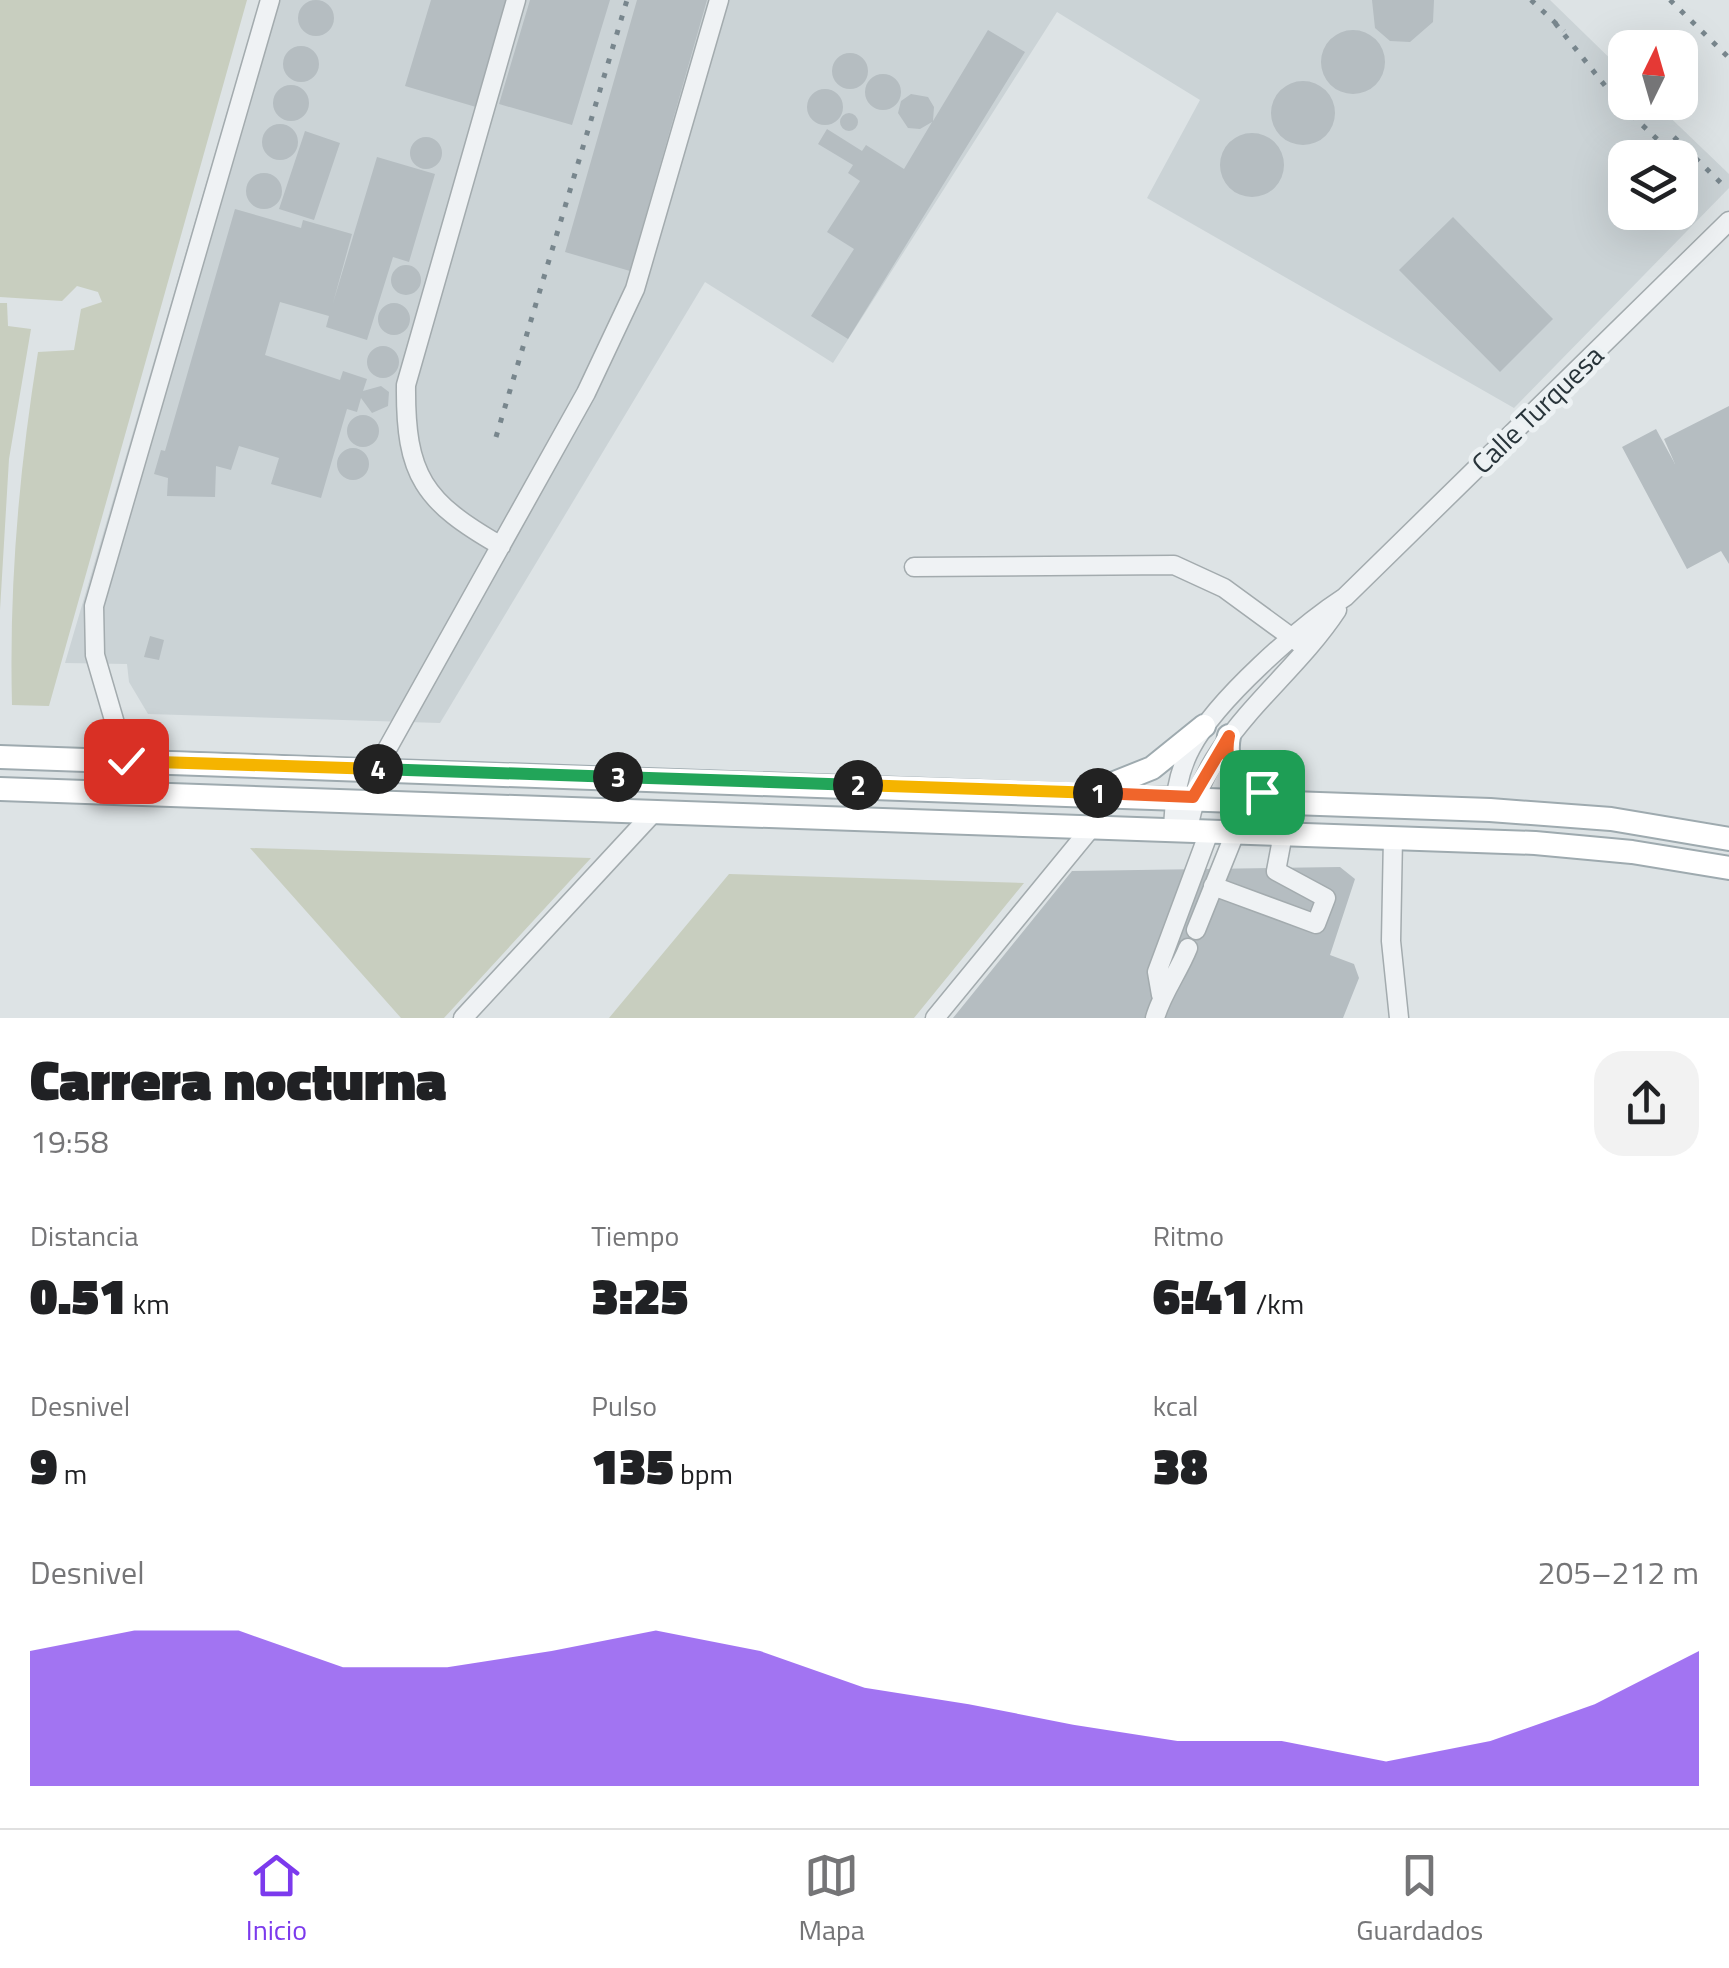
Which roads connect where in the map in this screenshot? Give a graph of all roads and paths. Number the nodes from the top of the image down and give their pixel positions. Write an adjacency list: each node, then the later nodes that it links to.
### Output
1 (270, 0): 11 (street)
2 (516, 0): 5 (street)
3 (719, 0): 5 (street)
4 (1729, 221): 7 (street, Calle Turquesa)
5 (501, 546): 12 (street)
6 (914, 567): 7 (street)
7 (1299, 643): 8 (street, Calle Turquesa); 9 (street, Calle Turquesa)
8 (1204, 726): 14 (main road); 15 (street, Calle Turquesa)
9 (1229, 736): 15 (street, Calle Turquesa); 16 (main road)
10 (0, 757): 11 (main road)
11 (126, 761): 12 (main road)
12 (376, 769): 14 (main road)
13 (0, 789): 17 (main road)
14 (1089, 792): 15 (main road)
15 (1184, 796): 16 (main road); 19 (street, Calle Turquesa)
16 (1302, 802): 23 (main road)
17 (654, 812): 18 (main road); 29 (street)
18 (1090, 828): 19 (main road); 30 (street)
19 (1190, 831): 20 (main road); 28 (street, Calle Turquesa)
20 (1235, 833): 21 (main road); 25 (street)
21 (1283, 834): 22 (main road); 25 (street)
22 (1393, 837): 24 (main road); 32 (street)
23 (1729, 839)
24 (1729, 868)
25 (1214, 886): 26 (street)
26 (1196, 930)
27 (1188, 948): 28 (street)
28 (1162, 995): 31 (street)
29 (463, 1018)
30 (935, 1018)
31 (1155, 1018)
32 (1400, 1018)

